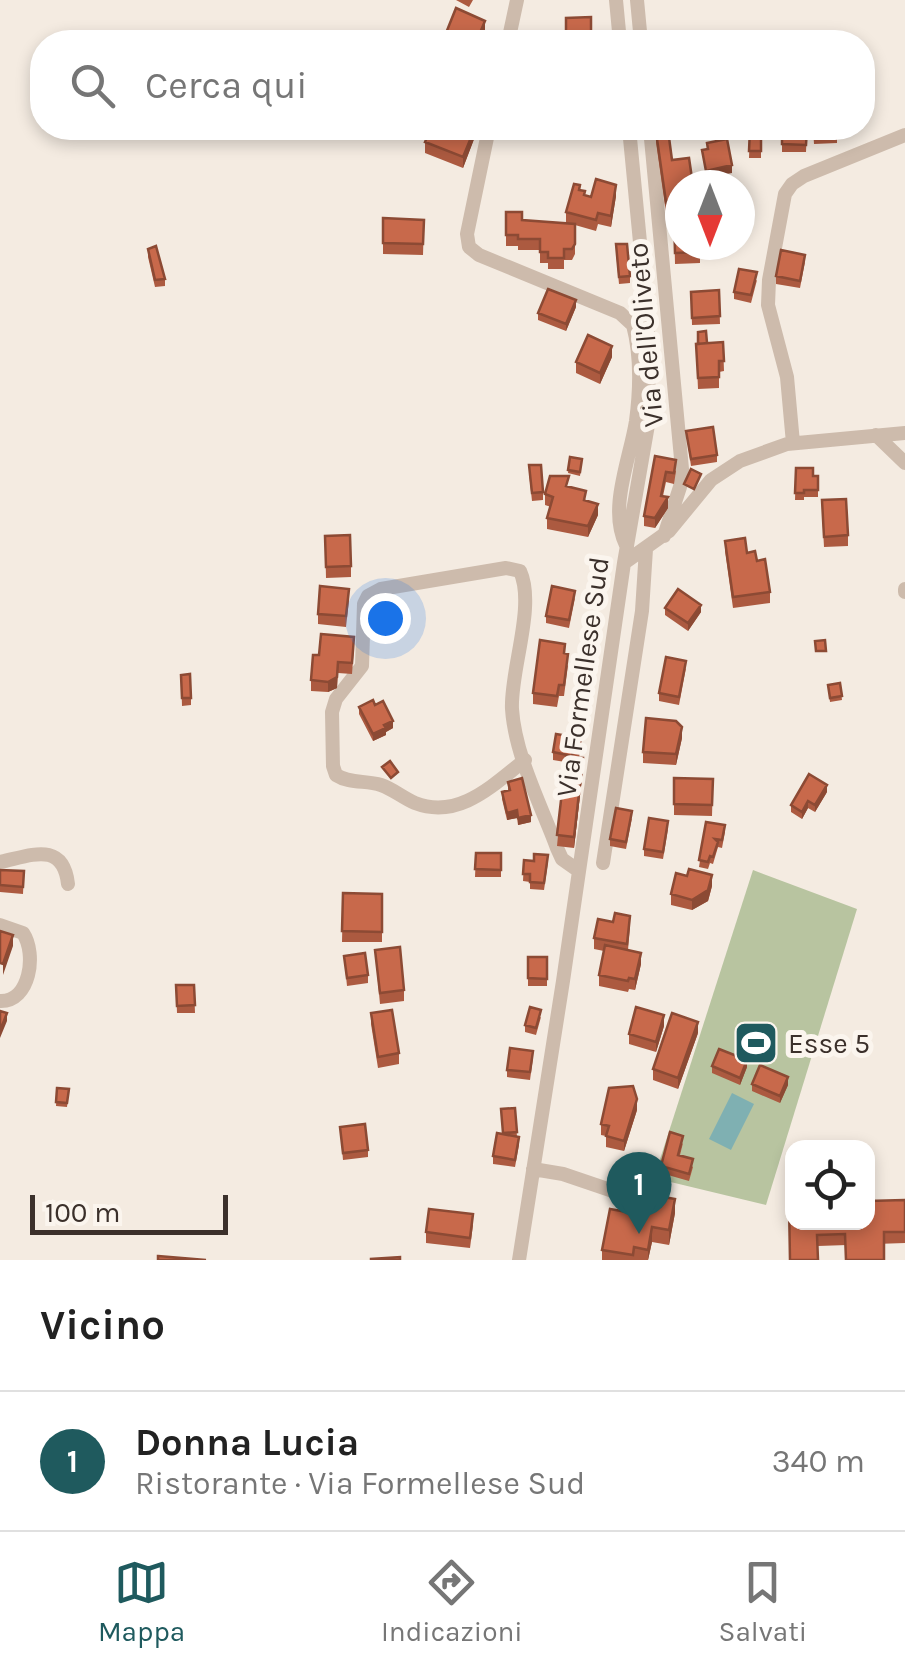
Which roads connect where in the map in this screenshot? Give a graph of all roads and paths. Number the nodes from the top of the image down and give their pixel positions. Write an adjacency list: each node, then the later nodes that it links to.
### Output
1 (518, 0): 4 (street)
2 (616, 0): 5 (street)
3 (637, 0): 6 (street)
4 (511, 30)
5 (619, 30)
6 (640, 30)
7 (905, 136): 13 (street)
8 (486, 140): 16 (street)
9 (630, 140): 16 (street, Via Formellese Sud)
10 (651, 140): 15 (street, Via dell'Oliveto)
11 (905, 433): 12 (street)
12 (876, 435): 13 (street); 14 (street)
13 (792, 443): 15 (street)
14 (905, 464)
15 (664, 536): 17 (street)
16 (627, 546): 18 (street, Via Formellese Sud)
17 (646, 548): 18 (street); 21 (street)
18 (624, 563): 22 (street, Via Formellese Sud)
19 (524, 760): 19 (street); 22 (street)
20 (0, 862): 23 (street)
21 (603, 863)
22 (579, 870): 26 (street, Via Formellese Sud)
23 (68, 884)
24 (0, 925): 25 (street)
25 (0, 1000)
26 (533, 1169): 27 (street); 28 (street, Via Formellese Sud)
27 (663, 1180)
28 (524, 1232): 29 (street, Via Formellese Sud); 30 (street, Via Formellese Sud)
29 (519, 1260)
30 (532, 1260)

